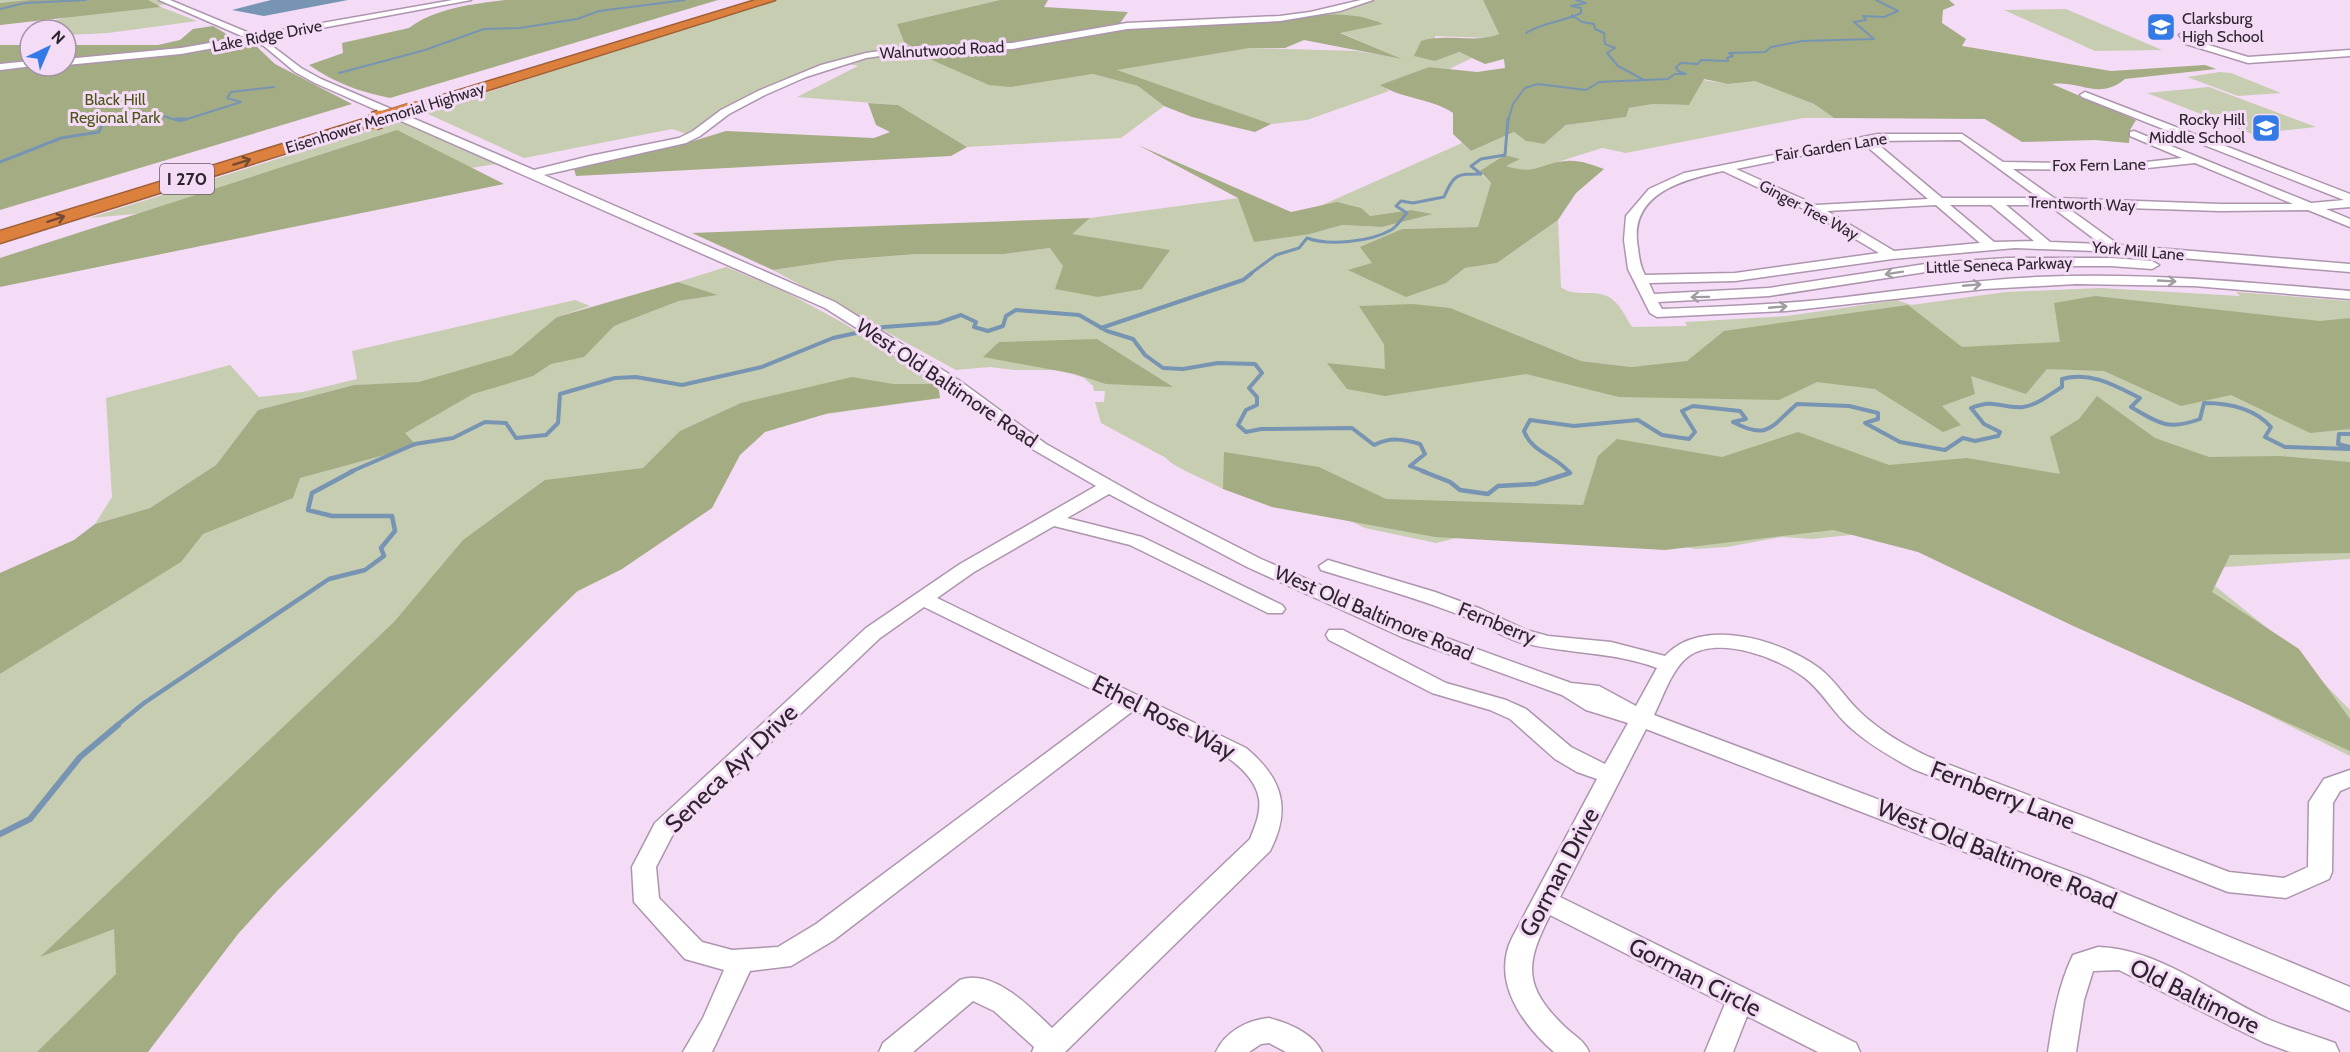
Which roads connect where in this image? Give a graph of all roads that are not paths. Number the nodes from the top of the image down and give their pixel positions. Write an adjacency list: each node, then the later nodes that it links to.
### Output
1 (163, 0): 7 (street, West Old Baltimore Road)
2 (467, 0): 7 (street, Lake Ridge Drive)
3 (734, 0): 26 (highway, Eisenhower Memorial Highway / I 270)
4 (769, 0): 28 (highway, Eisenhower Memorial Highway / I 270, one-way to 4, bridge)
5 (1369, 0): 18 (street, Walnutwood Road)
6 (2183, 35): 8 (street)
7 (255, 38): 9 (street, Lake Ridge Drive); 18 (street, West Old Baltimore Road)
8 (2350, 53)
9 (78, 61)
10 (18, 65): 11 (street)
11 (0, 67)
12 (2085, 95): 19 (street)
13 (2134, 134): 15 (street)
14 (1864, 139): 16 (street, Fair Garden Lane); 17 (street, Fair Garden Lane); 20 (street)
15 (2197, 159): 16 (street, Fox Fern Lane); 24 (street)
16 (2001, 165): 22 (street, Fair Garden Lane)
17 (1725, 168): 25 (street, Ginger Tree Way); 35 (street, Fair Garden Lane)
18 (534, 174): 41 (street, West Old Baltimore Road)
19 (2350, 198)
20 (1935, 200): 21 (street, Trentworth Way); 25 (street, Trentworth Way); 30 (street)
21 (1994, 201): 22 (street, Trentworth Way); 29 (street)
22 (2053, 202): 24 (street, Trentworth Way); 31 (street, Fair Garden Lane)
23 (2350, 203): 24 (street, Trentworth Way)
24 (2314, 207): 27 (street)
25 (1814, 209): 32 (street, Ginger Tree Way)
26 (0, 220)
27 (2350, 223)
28 (0, 237)
29 (2046, 244): 30 (street, York Mill Lane); 31 (street, York Mill Lane); 33 (street)
30 (1992, 247): 32 (street, York Mill Lane)
31 (2115, 248): 34 (street, York Mill Lane)
32 (1892, 255): 35 (street, York Mill Lane)
33 (2067, 262): 36 (street); 37 (street, Little Seneca Parkway); 39 (street, Little Seneca Parkway, one-way to 39)
34 (2350, 268)
35 (1640, 279): 39 (street, Fair Garden Lane)
36 (2088, 279): 38 (street, Little Seneca Parkway, one-way to 38); 40 (street, Little Seneca Parkway, one-way to 36)
37 (2350, 280)
38 (2350, 295)
39 (1650, 298): 40 (street, Fair Garden Lane)
40 (1657, 313)
41 (1108, 487): 42 (street, Seneca Ayr Drive); 49 (street, West Old Baltimore Road)
42 (1053, 519): 44 (street, Seneca Ayr Drive); 45 (street)
43 (1328, 566): 47 (street, Fernberry)
44 (923, 599): 48 (street, Ethel Rose Way); 53 (street, Seneca Ayr Drive)
45 (1275, 609)
46 (1336, 635): 50 (street)
47 (1669, 665): 49 (street, Fernberry Lane); 51 (street, Fernberry Lane)
48 (1132, 700): 53 (street, Seneca Ayr Drive); 56 (street, Ethel Rose Way)
49 (1640, 718): 50 (street, Gorman Drive); 54 (street, West Old Baltimore Road)
50 (1610, 775): 52 (street, Gorman Drive)
51 (2350, 778)
52 (1545, 901): 55 (street, Gorman Circle); 61 (street, Gorman Drive)
53 (742, 960): 57 (street)
54 (2350, 999)
55 (1740, 1000): 62 (street); 63 (street, Gorman Circle)
56 (1049, 1049): 58 (street)
57 (697, 1052)
58 (893, 1052)
59 (1230, 1052): 60 (street)
60 (1308, 1052)
61 (1575, 1052)
62 (1719, 1052)
63 (1846, 1052)
64 (2062, 1052): 65 (street, Old Baltimore)
65 (2325, 1052)

